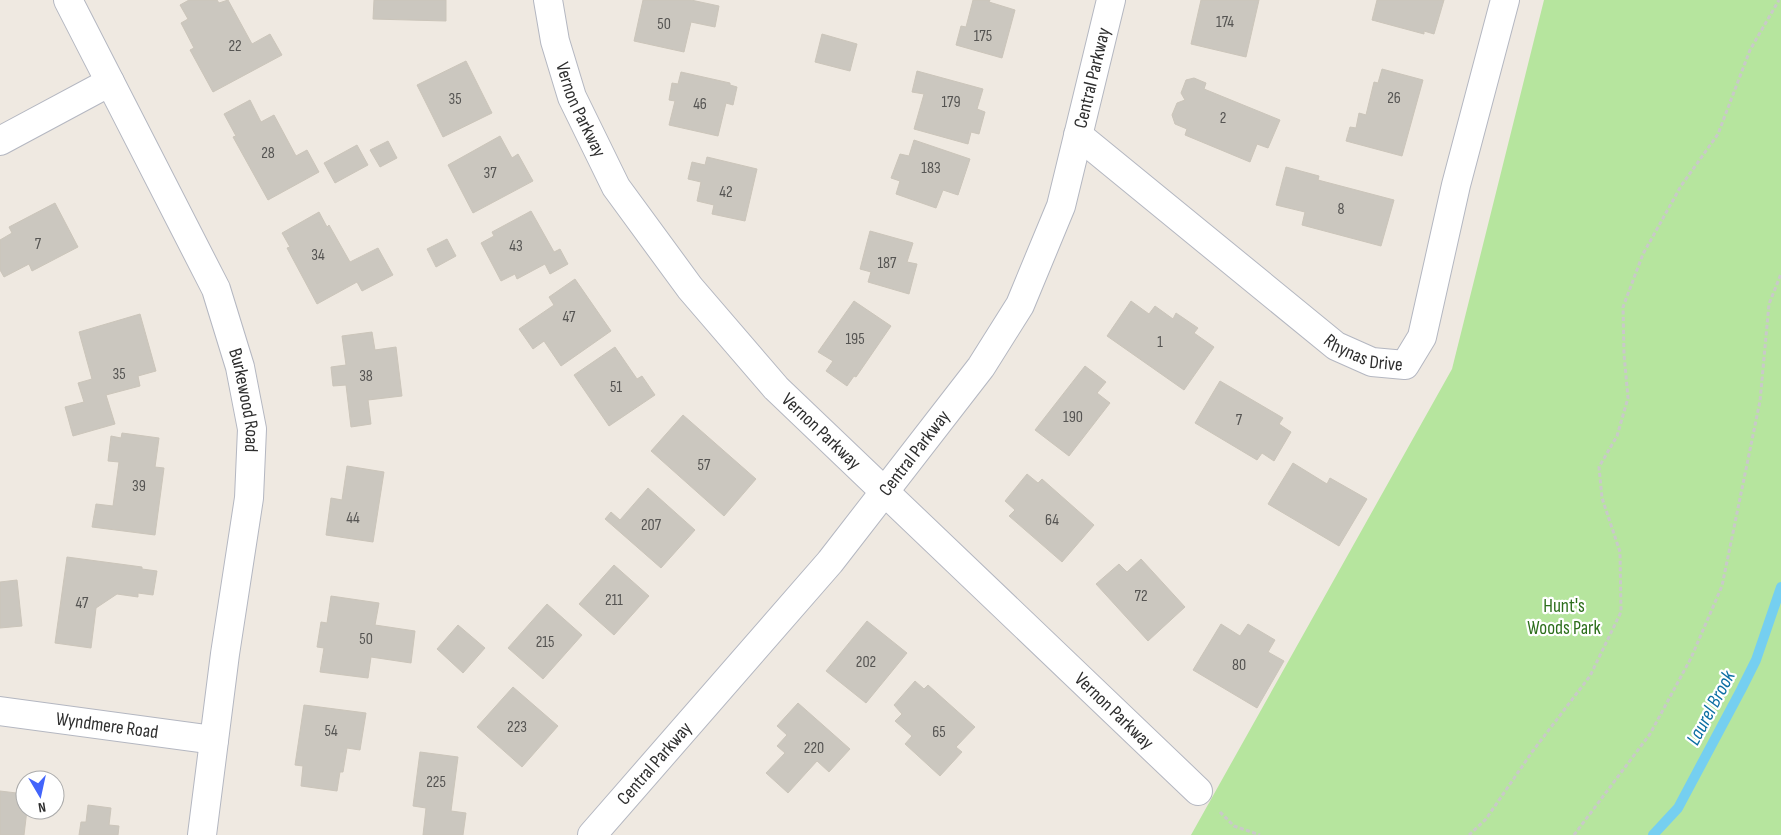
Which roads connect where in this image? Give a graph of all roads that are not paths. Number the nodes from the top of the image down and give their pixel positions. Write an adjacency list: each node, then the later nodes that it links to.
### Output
1 (68, 0): 5 (street, Burkewood Road)
2 (548, 0): 8 (street, Vernon Parkway)
3 (1111, 0): 6 (street, Central Parkway)
4 (1505, 0): 6 (street, Rhynas Drive)
5 (110, 82): 7 (street); 10 (street, Burkewood Road)
6 (1078, 135): 8 (street, Central Parkway)
7 (0, 141)
8 (884, 492): 11 (street, Vernon Parkway); 13 (street, Central Parkway)
9 (0, 711): 10 (street, Wyndmere Road)
10 (214, 740): 12 (street, Burkewood Road)
11 (1198, 791)
12 (202, 835)
13 (592, 835)

